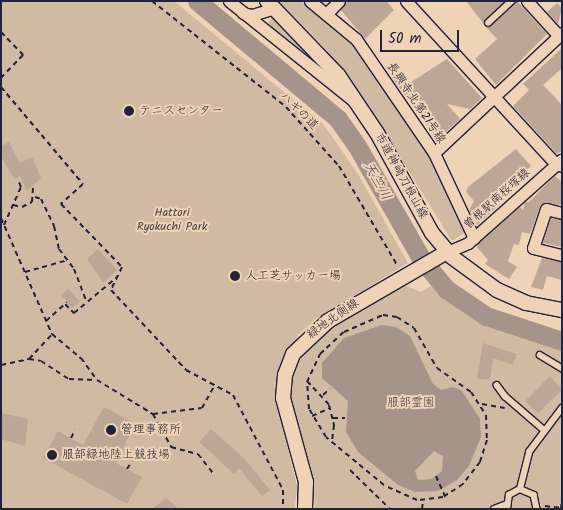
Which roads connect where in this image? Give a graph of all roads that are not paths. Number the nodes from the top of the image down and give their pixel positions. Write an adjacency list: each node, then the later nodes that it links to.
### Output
1 (229, 1): 8 (street)
2 (310, 1): 9 (street, 長興寺北第21号線)
3 (339, 1): 9 (street)
4 (406, 1): 12 (street)
5 (512, 1): 10 (lane)
6 (527, 1): 11 (street)
7 (271, 5): 8 (street); 13 (street, 市道神崎刀根山線)
8 (243, 13): 13 (street)
9 (326, 14): 14 (street, 長興寺北第21号線)
10 (488, 23)
11 (560, 35): 12 (street)
12 (494, 97): 14 (street); 15 (street)
13 (356, 102): 18 (street, 市道神崎刀根山線)
14 (434, 153): 17 (street, 長興寺北第21号線)
15 (560, 163): 17 (street, 曽根駅南桜塚線)
16 (562, 213): 19 (street)
17 (474, 238): 18 (street, 曽根駅南桜塚線)
18 (441, 254): 20 (street, 市道神崎刀根山線); 30 (street, 緑地北側線)
19 (562, 256)
20 (562, 310)
21 (540, 355): 22 (lane)
22 (562, 368)
23 (497, 385): 25 (lane)
24 (561, 409): 25 (lane)
25 (543, 429): 26 (lane)
26 (520, 489): 27 (lane); 29 (lane)
27 (507, 506): 31 (lane)
28 (545, 506): 29 (lane)
29 (537, 507)
30 (305, 509)
31 (494, 509)

